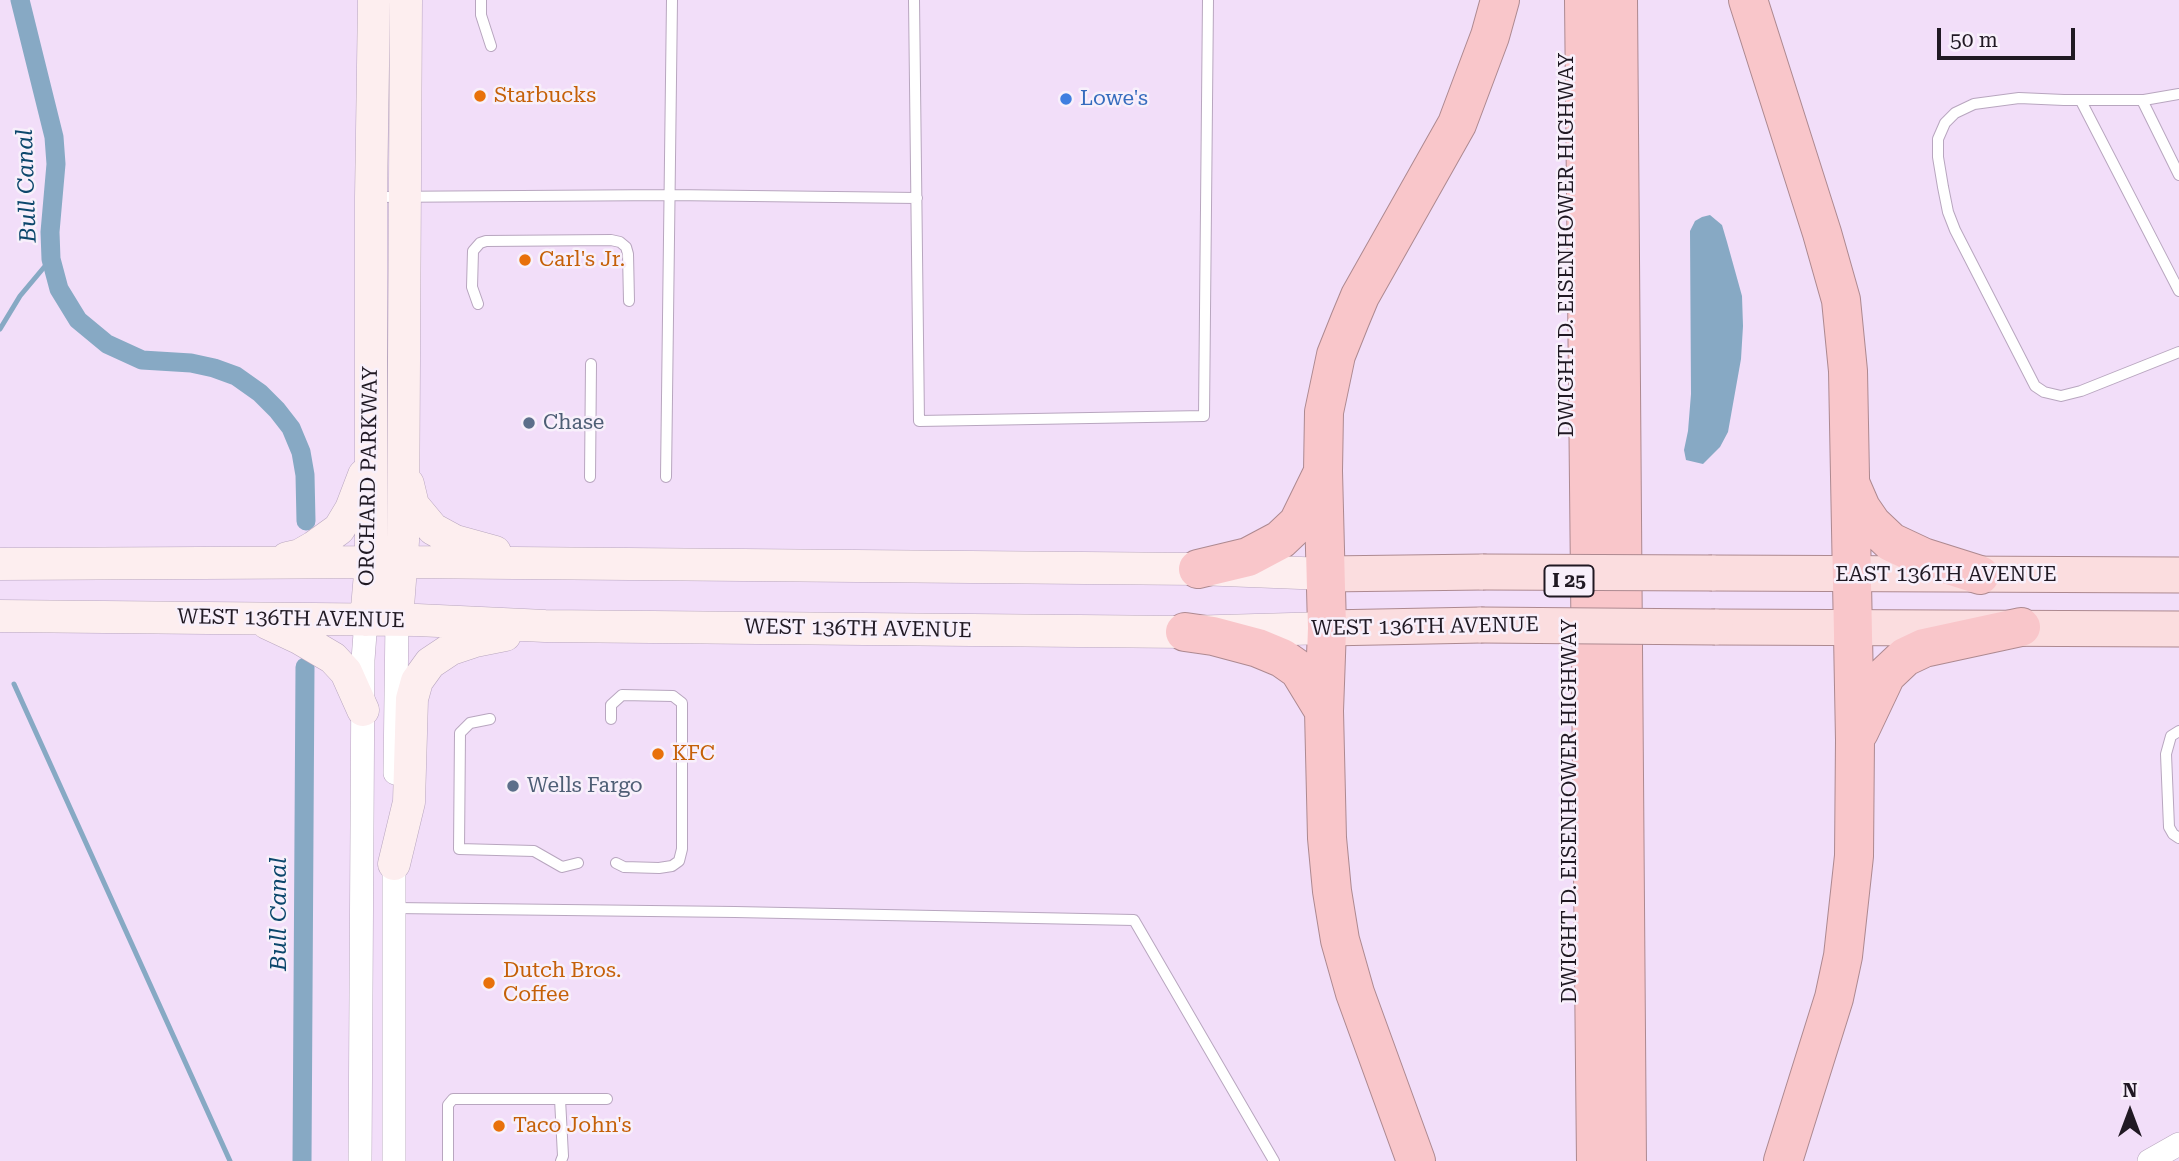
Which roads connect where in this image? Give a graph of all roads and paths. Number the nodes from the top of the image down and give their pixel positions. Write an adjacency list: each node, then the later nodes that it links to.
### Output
1 (374, 0): 19 (main road, ORCHARD PARKWAY)
2 (407, 0): 20 (main road, ORCHARD PARKWAY)
3 (481, 0): 13 (lane)
4 (672, 0): 18 (lane)
5 (914, 0): 21 (lane)
6 (1208, 0): 21 (lane)
7 (1500, 0): 29 (highway)
8 (1565, 0): 72 (highway, DWIGHT D. EISENHOWER HIGHWAY / I 25)
9 (1584, 0): 73 (highway)
10 (1618, 0): 74 (highway)
11 (1639, 0): 75 (highway)
12 (1748, 0): 32 (highway)
13 (491, 46)
14 (2179, 94): 15 (lane)
15 (2141, 100): 16 (lane); 17 (lane)
16 (2081, 101): 22 (lane); 25 (lane)
17 (2179, 175)
18 (670, 195): 20 (lane); 21 (lane); 31 (lane)
19 (371, 197): 20 (lane); 27 (main road, ORCHARD PARKWAY)
20 (404, 197): 28 (main road, ORCHARD PARKWAY)
21 (917, 198)
22 (2179, 290)
23 (629, 301): 24 (lane)
24 (478, 304)
25 (2179, 352)
26 (591, 364): 30 (lane)
27 (371, 458): 33 (main road, ORCHARD PARKWAY); 34 (main road)
28 (403, 460): 33 (main road, ORCHARD PARKWAY); 35 (main road)
29 (1323, 471): 37 (highway); 38 (highway)
30 (590, 477)
31 (666, 477)
32 (1850, 483): 39 (highway); 40 (highway)
33 (386, 562): 34 (main road); 35 (main road); 44 (main road, ORCHARD PARKWAY); 45 (main road, ORCHARD PARKWAY)
34 (269, 563): 36 (main road)
35 (544, 563): 37 (main road)
36 (0, 564)
37 (1198, 569): 38 (main road)
38 (1326, 574): 39 (main road, EAST 136TH AVENUE, bridge); 49 (highway)
39 (1852, 574): 40 (main road, EAST 136TH AVENUE); 47 (highway)
40 (1980, 575): 41 (main road, EAST 136TH AVENUE)
41 (2179, 575)
42 (0, 616): 43 (main road, WEST 136TH AVENUE)
43 (252, 618): 44 (main road, WEST 136TH AVENUE); 52 (main road)
44 (366, 620): 45 (main road, WEST 136TH AVENUE); 52 (street, ORCHARD PARKWAY)
45 (397, 620): 46 (main road, WEST 136TH AVENUE); 61 (street, ORCHARD PARKWAY)
46 (545, 626): 51 (main road, WEST 136TH AVENUE); 61 (main road)
47 (1853, 627): 48 (main road); 49 (main road, WEST 136TH AVENUE, bridge); 57 (highway)
48 (2021, 627): 50 (main road); 57 (highway)
49 (1327, 628): 51 (main road, WEST 136TH AVENUE); 53 (highway)
50 (2179, 629)
51 (1185, 632): 53 (highway)
52 (363, 710): 66 (street, ORCHARD PARKWAY)
53 (1324, 711): 71 (highway)
54 (490, 719): 59 (lane)
55 (611, 719): 60 (lane)
56 (2179, 731): 58 (lane)
57 (1855, 740): 76 (highway)
58 (2179, 838)
59 (578, 863)
60 (616, 863)
61 (394, 864): 62 (street, ORCHARD PARKWAY)
62 (394, 908): 67 (street, ORCHARD PARKWAY); 70 (lane)
63 (560, 1099): 64 (lane); 68 (lane); 69 (lane)
64 (607, 1099)
65 (2179, 1144): 77 (street)
66 (359, 1161)
67 (394, 1161)
68 (448, 1161)
69 (561, 1161)
70 (1274, 1161)
71 (1416, 1161)
72 (1573, 1161)
73 (1596, 1161)
74 (1627, 1161)
75 (1646, 1161)
76 (1783, 1161)
77 (2149, 1161)

